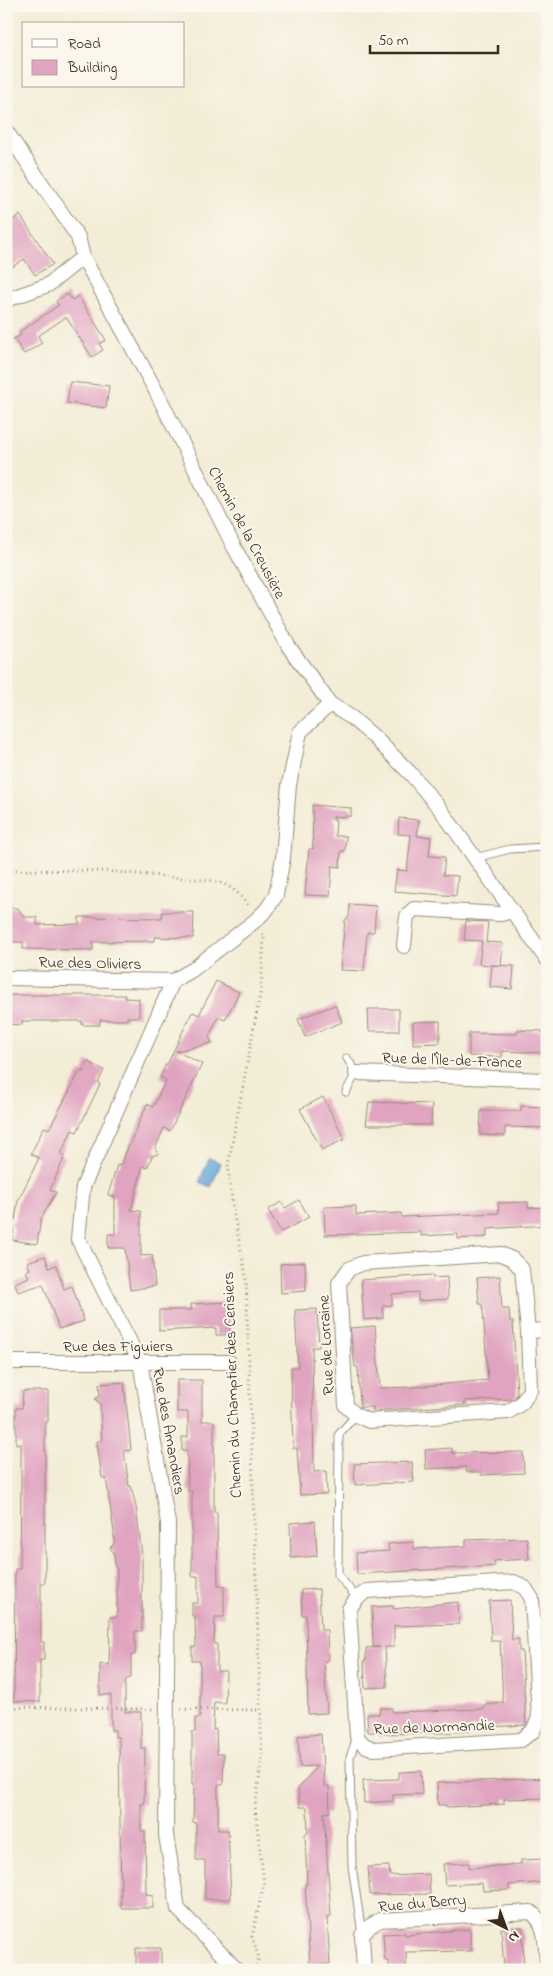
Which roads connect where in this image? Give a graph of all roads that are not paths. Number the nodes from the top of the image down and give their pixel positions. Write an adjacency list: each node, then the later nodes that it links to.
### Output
1 (6, 131): 2 (street, Chemin de la Creusière)
2 (83, 257): 3 (street); 4 (street, Chemin de la Creusière)
3 (6, 300)
4 (330, 704): 6 (street, Chemin de la Creusière); 11 (street)
5 (547, 847): 6 (lane)
6 (475, 858): 7 (street, Chemin de la Creusière)
7 (512, 910): 8 (street); 9 (street, Chemin de la Creusière)
8 (404, 946)
9 (547, 960)
10 (6, 978): 11 (street, Rue des Oliviers)
11 (173, 981): 19 (street, Rue des Amandiers)
12 (347, 1058): 13 (lane)
13 (356, 1072): 14 (street, Rue de l'Île-de-France); 15 (lane)
14 (547, 1080)
15 (346, 1092)
16 (547, 1330): 17 (street)
17 (528, 1332): 21 (street, Rue de Lorraine); 21 (street, Rue de Lorraine)
18 (6, 1362): 19 (street, Rue des Figuiers)
19 (140, 1362): 20 (street, Rue des Figuiers); 27 (street, Rue des Amandiers)
20 (229, 1362)
21 (356, 1415): 22 (lane)
22 (357, 1598): 23 (street, Rue de Normandie); 24 (street, Rue de Normandie)
23 (542, 1662): 24 (street, Rue de Normandie)
24 (357, 1737): 25 (lane)
25 (362, 1935): 26 (street, Rue du Berry); 28 (street)
26 (547, 1961)
27 (237, 1970)
28 (364, 1970)

